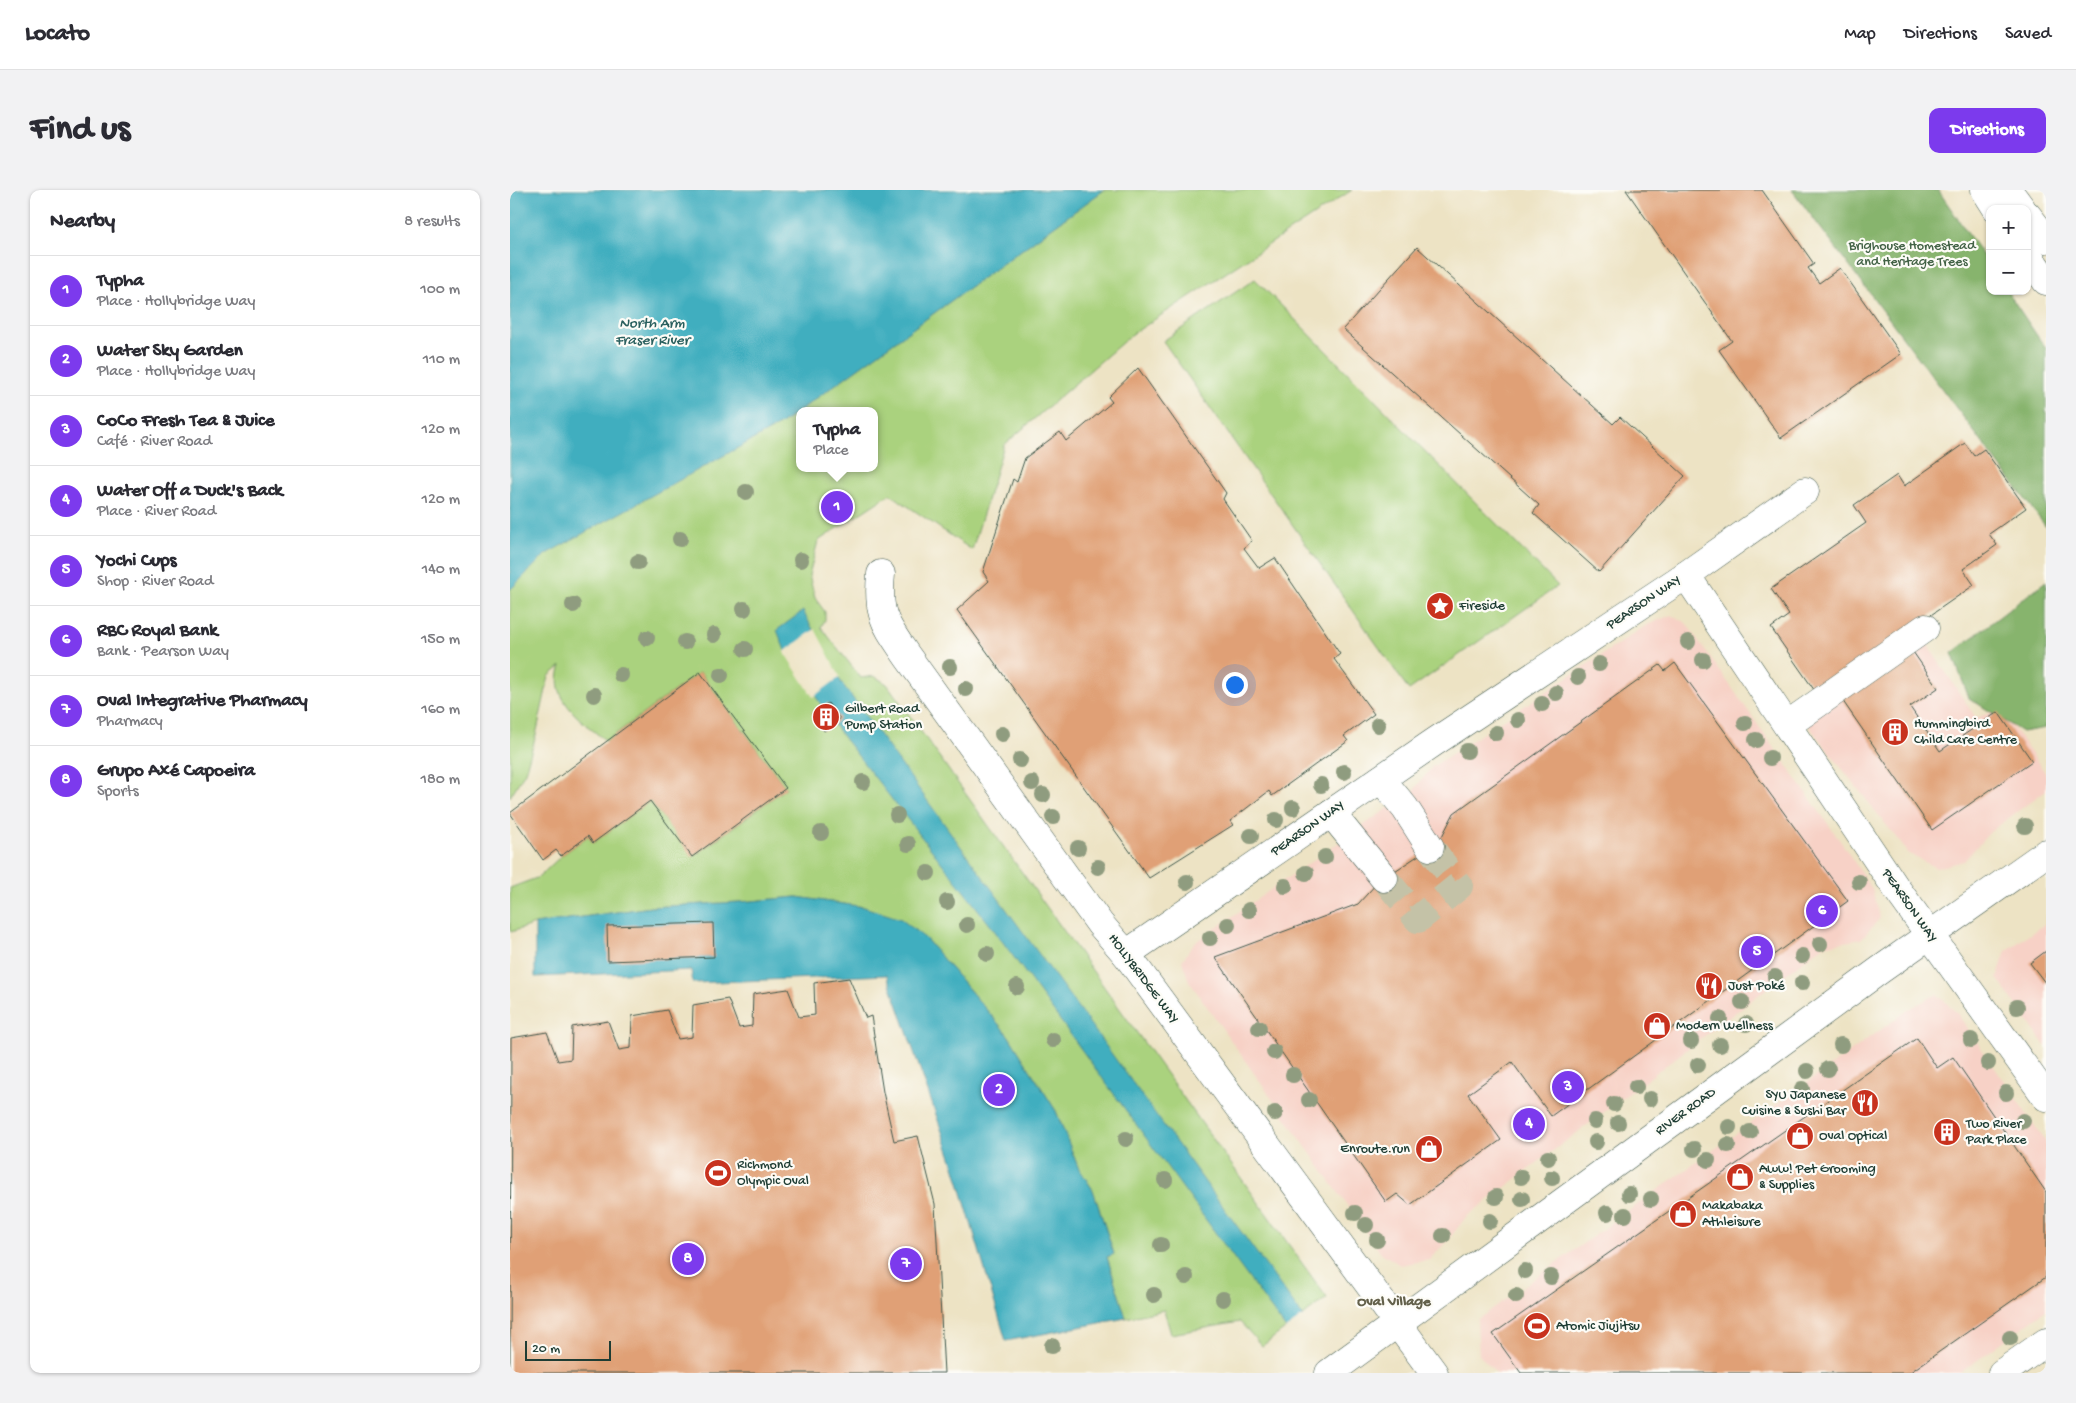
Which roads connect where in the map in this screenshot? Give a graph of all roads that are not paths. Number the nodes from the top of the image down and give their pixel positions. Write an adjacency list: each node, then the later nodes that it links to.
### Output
1 (1985, 190): 3 (street)
2 (2008, 190): 4 (street)
3 (1994, 205)
4 (2019, 205)
5 (2031, 220): 6 (street)
6 (2046, 239)
7 (2031, 260): 8 (street)
8 (2046, 281)
9 (1805, 490): 11 (street)
10 (881, 574): 20 (street, HOLLYBRIDGE WAY)
11 (1686, 575): 13 (street, PEARSON WAY); 14 (street, PEARSON WAY)
12 (1925, 628): 13 (street)
13 (1787, 725): 19 (street, PEARSON WAY)
14 (1381, 779): 15 (street, PEARSON WAY); 16 (street)
15 (1331, 813): 18 (street); 20 (street, PEARSON WAY)
16 (1430, 847)
17 (2046, 853): 19 (street, RIVER ROAD)
18 (1384, 878)
19 (1930, 935): 21 (street, PEARSON WAY); 22 (street, RIVER ROAD)
20 (1126, 954): 22 (street, HOLLYBRIDGE WAY)
21 (2046, 1097)
22 (1397, 1323): 24 (street, RIVER ROAD); 25 (street, HOLLYBRIDGE WAY)
23 (2046, 1342): 26 (street)
24 (1329, 1373)
25 (1434, 1373)
26 (2002, 1373)

